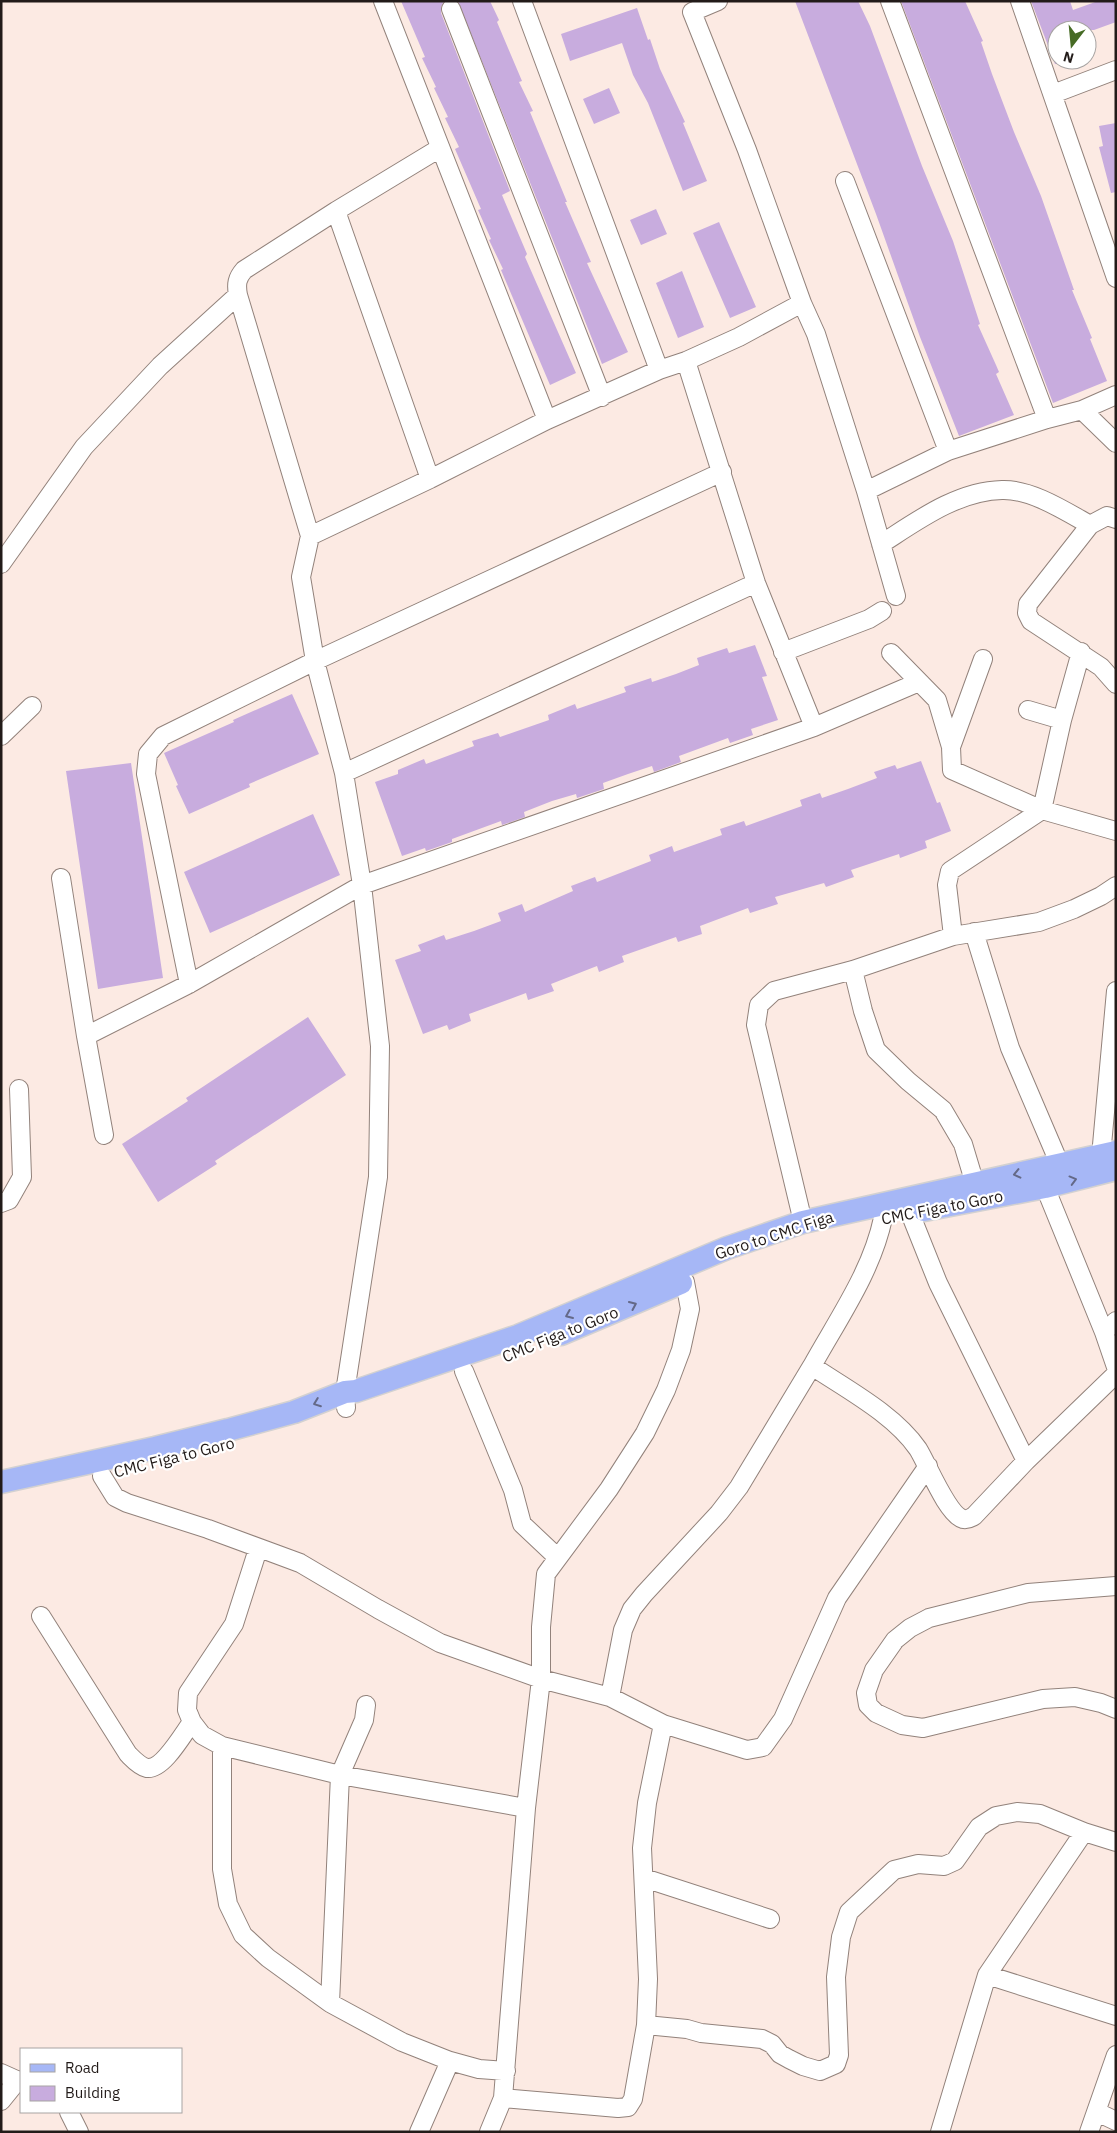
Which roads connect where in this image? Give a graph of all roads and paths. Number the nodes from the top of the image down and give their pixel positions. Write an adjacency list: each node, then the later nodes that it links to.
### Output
1 (383, 1): 10 (street)
2 (522, 1): 17 (street)
3 (890, 1): 21 (street)
4 (1020, 1): 9 (street)
5 (715, 2): 6 (street)
6 (690, 6): 15 (street)
7 (451, 9): 19 (street)
8 (1116, 70): 9 (street)
9 (1053, 94): 13 (street)
10 (440, 148): 12 (street); 22 (street)
11 (845, 181): 24 (street)
12 (336, 211): 14 (street); 26 (street)
13 (1116, 278)
14 (238, 295): 30 (street); 32 (street)
15 (802, 303): 16 (street); 27 (street)
16 (686, 361): 17 (street); 25 (street)
17 (659, 370): 19 (street)
18 (1116, 395): 20 (street)
19 (602, 397): 22 (street)
20 (1082, 410): 21 (street); 23 (street)
21 (1047, 419): 24 (street)
22 (547, 420): 26 (street)
23 (1116, 443)
24 (948, 451): 27 (street)
25 (722, 472): 33 (street); 40 (street)
26 (430, 479): 30 (street)
27 (866, 491): 31 (street)
28 (1116, 519): 29 (street)
29 (1090, 525): 31 (street); 37 (street)
30 (310, 536): 40 (street)
31 (881, 544): 34 (street)
32 (1, 564)
33 (756, 583): 36 (street); 49 (street)
34 (896, 596)
35 (882, 611): 36 (street)
36 (783, 652): 46 (street)
37 (1081, 652): 42 (street); 45 (street)
38 (890, 653): 41 (street)
39 (982, 659): 48 (street)
40 (315, 661): 49 (street); 58 (street)
41 (919, 682): 46 (street); 48 (street)
42 (1116, 684)
43 (32, 706): 47 (street)
44 (1028, 710): 45 (street)
45 (1062, 720): 50 (street)
46 (814, 727): 53 (street)
47 (1, 736)
48 (951, 747): 50 (street)
49 (344, 773): 53 (street)
50 (1042, 810): 51 (street); 56 (street)
51 (1116, 831)
52 (61, 878): 60 (street)
53 (362, 885): 58 (street); 77 (street)
54 (1116, 886): 55 (street)
55 (974, 932): 56 (street); 64 (street)
56 (953, 936): 57 (street)
57 (852, 970): 65 (street); 70 (street)
58 (189, 984): 60 (street)
59 (1116, 991): 63 (street)
60 (86, 1036): 62 (street)
61 (19, 1089): 67 (street)
62 (104, 1135)
63 (1111, 1159): 64 (main road, Goro to CMC Figa); 66 (main road, CMC Figa to Goro, one-way to 63)
64 (1060, 1165): 65 (main road, Goro to CMC Figa, one-way to 65)
65 (975, 1184): 70 (main road, Goro to CMC Figa)
66 (1045, 1187): 68 (main road, CMC Figa to Goro); 72 (street)
67 (1, 1203)
68 (910, 1213): 69 (main road, CMC Figa to Goro); 78 (street)
69 (883, 1218): 71 (main road, CMC Figa to Goro); 73 (street)
70 (803, 1222): 77 (main road, Goro to CMC Figa, one-way to 77)
71 (685, 1282): 75 (main road, CMC Figa to Goro, one-way to 71); 84 (street)
72 (1110, 1327): 74 (street)
73 (812, 1366): 79 (street); 88 (street)
74 (1116, 1367)
75 (464, 1371): 77 (main road, CMC Figa to Goro); 84 (street)
76 (1116, 1374): 78 (street)
77 (345, 1400): 80 (main road, CMC Figa to Goro); 81 (main road, one-way to 81)
78 (1026, 1461): 79 (street)
79 (928, 1466): 92 (street)
80 (102, 1476): 82 (main road, CMC Figa to Goro); 83 (street)
81 (1, 1482)
82 (1, 1496)
83 (258, 1549): 87 (street); 91 (street)
84 (557, 1557): 87 (street)
85 (1116, 1586): 90 (street)
86 (41, 1616): 91 (street)
87 (541, 1679): 88 (street); 95 (street)
88 (610, 1697): 92 (street)
89 (366, 1705): 94 (street)
90 (1116, 1709)
91 (192, 1722): 93 (street)
92 (663, 1724): 98 (street)
93 (222, 1746): 94 (street); 101 (street)
94 (340, 1775): 95 (street); 101 (street)
95 (526, 1808): 106 (street)
96 (1084, 1832): 97 (street); 100 (street); 103 (street)
97 (1116, 1842)
98 (644, 1878): 99 (street); 103 (street)
99 (770, 1919)
100 (987, 1975): 102 (street); 117 (street)
101 (330, 2003): 105 (street)
102 (1116, 2016)
103 (646, 2024): 109 (street)
104 (1116, 2055): 111 (street)
105 (450, 2061): 106 (street); 115 (street)
106 (506, 2071): 109 (street)
107 (1, 2073): 108 (street)
108 (19, 2081): 110 (street)
109 (503, 2098): 116 (street)
110 (1, 2101)
111 (1097, 2112): 113 (street); 118 (street)
112 (70, 2113): 114 (street)
113 (1116, 2121)
114 (79, 2132)
115 (420, 2132)
116 (489, 2132)
117 (940, 2132)
118 (1089, 2132)

